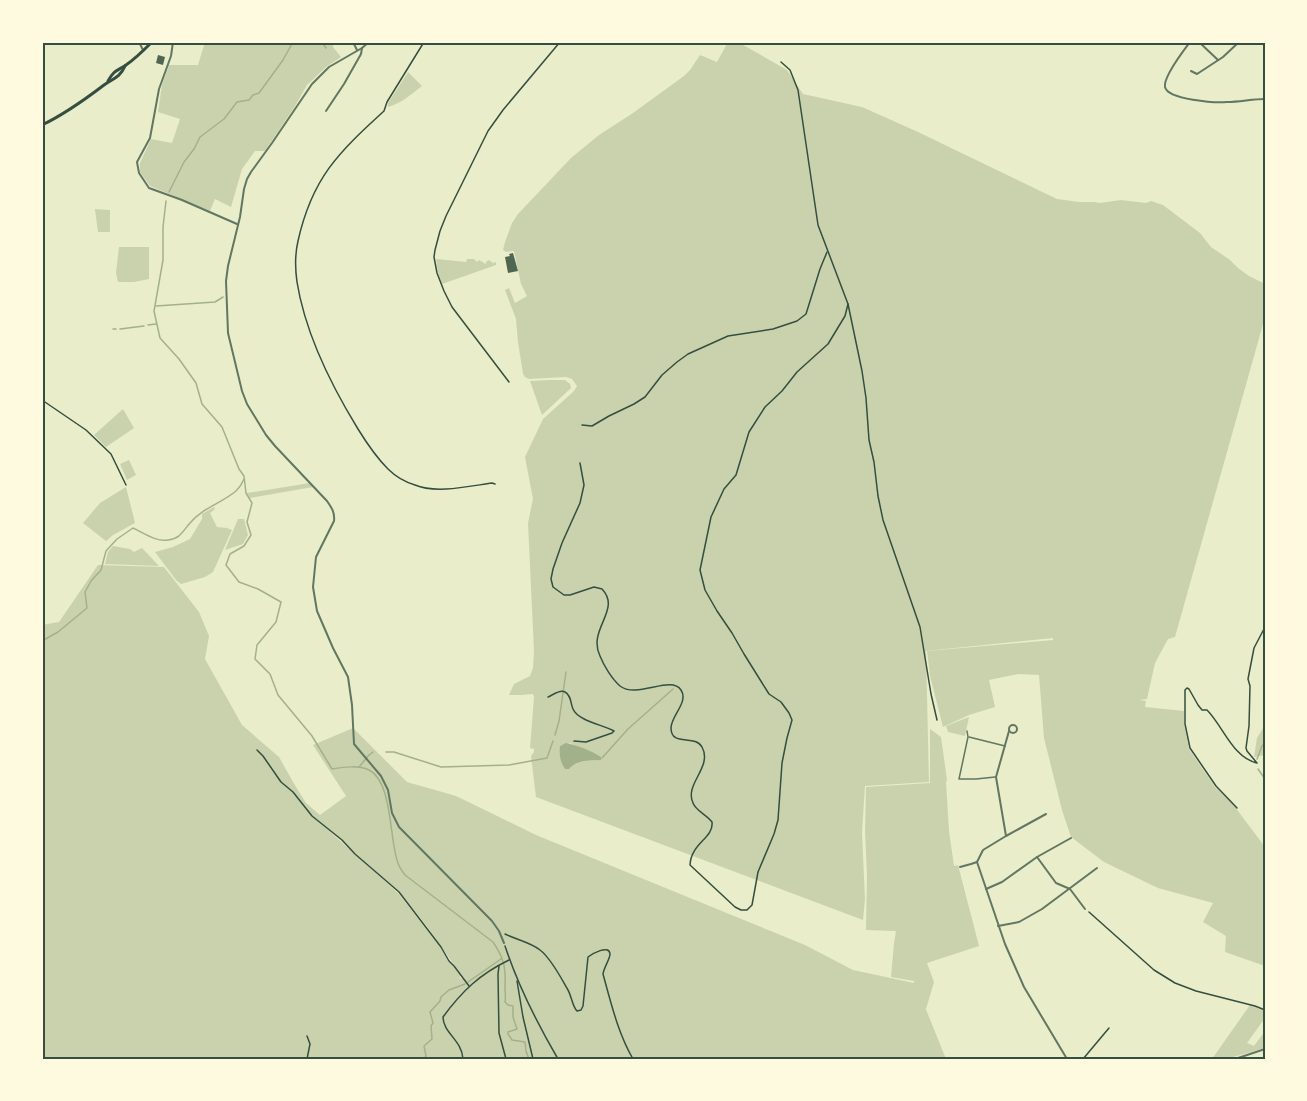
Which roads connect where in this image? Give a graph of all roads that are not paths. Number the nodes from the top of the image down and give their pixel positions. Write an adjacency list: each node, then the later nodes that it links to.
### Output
1 (139, 42): 10 (street)
2 (152, 42): 10 (main road)
3 (173, 42): 19 (street)
4 (353, 42): 11 (street)
5 (369, 42): 9 (street)
6 (1190, 42): 14 (street)
7 (1198, 42): 12 (street)
8 (1239, 42): 12 (street)
9 (362, 48): 11 (street); 15 (street)
10 (143, 51): 16 (main road)
11 (358, 51): 19 (street)
12 (1218, 60): 13 (street)
13 (1191, 71)
14 (1265, 99)
15 (326, 111)
16 (42, 125)
17 (1265, 129): 18 (street)
18 (1264, 135)
19 (237, 224): 36 (street)
20 (967, 731): 22 (lane)
21 (1009, 731): 23 (street)
22 (968, 737): 23 (lane); 24 (lane)
23 (1005, 746): 24 (street)
24 (996, 777): 26 (street)
25 (1046, 814): 26 (street)
26 (1006, 836): 29 (street)
27 (1071, 838): 28 (street)
28 (1037, 857): 32 (street); 33 (street)
29 (977, 862): 30 (street); 32 (street)
30 (960, 867)
31 (1096, 868): 33 (street)
32 (986, 889): 35 (street)
33 (1070, 889): 34 (street); 35 (street)
34 (1085, 909)
35 (998, 926): 38 (street)
36 (504, 943)
37 (1265, 1049): 39 (street)
38 (1067, 1059)
39 (1235, 1059)

